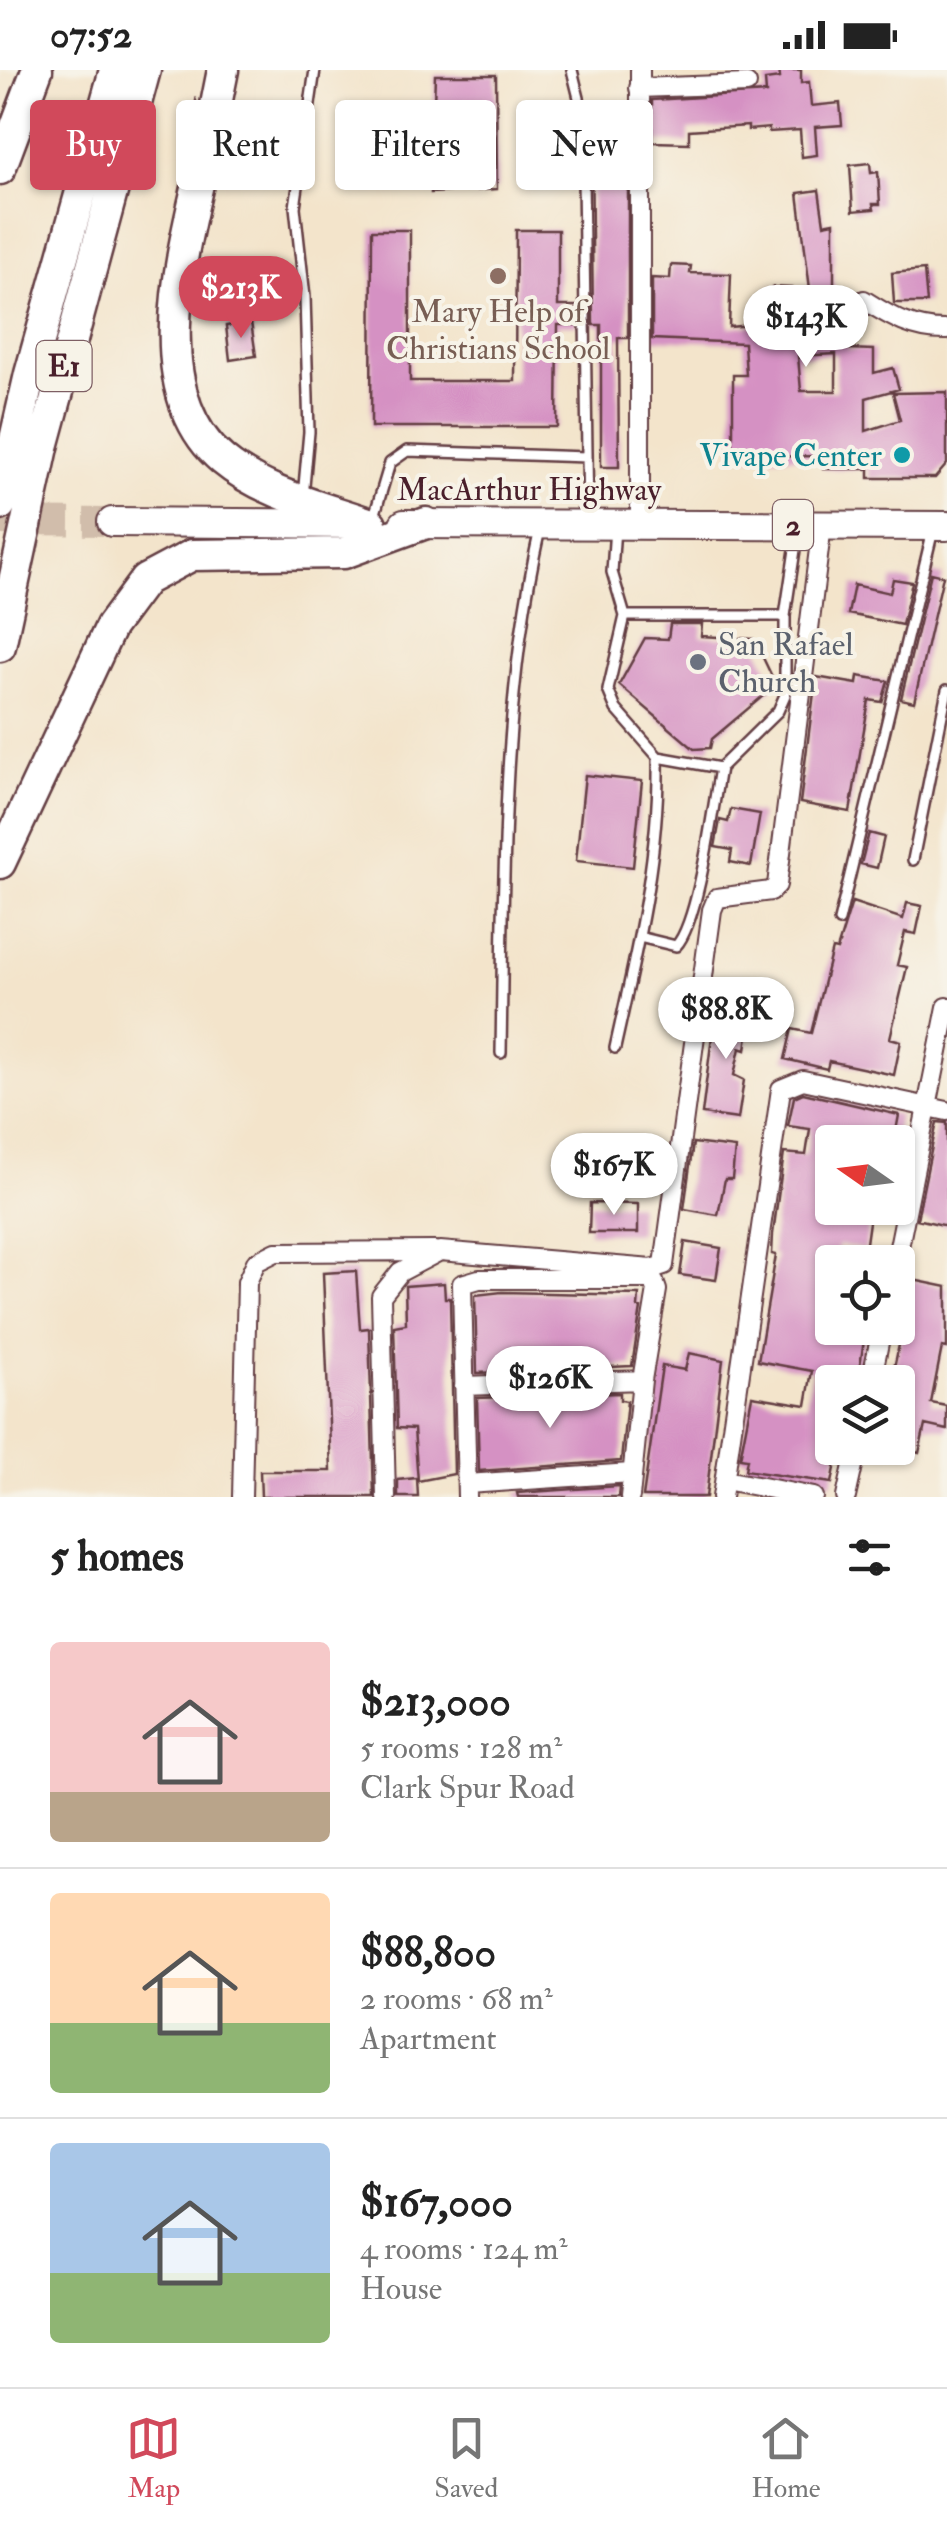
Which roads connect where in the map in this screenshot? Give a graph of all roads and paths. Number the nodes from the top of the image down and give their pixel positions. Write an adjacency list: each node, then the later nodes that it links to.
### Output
1 (38, 70): 10 (highway)
2 (116, 70): 16 (highway, E1)
3 (145, 70): 26 (highway, E1)
4 (223, 70): 9 (highway)
5 (316, 70): 15 (lane)
6 (572, 70): 14 (lane)
7 (640, 79): 8 (street); 21 (street)
8 (747, 84)
9 (217, 100)
10 (0, 169)
11 (199, 190): 15 (highway)
12 (864, 300): 13 (street)
13 (947, 330)
14 (587, 458): 18 (lane); 21 (lane)
15 (302, 500): 18 (highway)
16 (0, 505)
17 (112, 522): 18 (highway, MacArthur Highway / 2)
18 (372, 524): 19 (highway, MacArthur Highway / 2)
19 (426, 524): 20 (highway, MacArthur Highway / 2); 31 (highway)
20 (541, 524): 21 (highway, MacArthur Highway / 2); 36 (lane)
21 (614, 524): 22 (highway, MacArthur Highway / 2); 24 (lane)
22 (810, 525): 23 (highway, MacArthur Highway / 2); 25 (lane); 39 (street)
23 (940, 526): 32 (lane)
24 (625, 616): 25 (lane); 28 (lane)
25 (785, 616): 29 (lane)
26 (0, 646)
27 (947, 690): 30 (lane)
28 (658, 757): 29 (lane); 33 (lane)
29 (720, 768): 33 (lane)
30 (912, 860)
31 (0, 862)
32 (838, 922)
33 (639, 938): 35 (lane)
34 (947, 1008): 37 (street)
35 (615, 1048)
36 (501, 1053)
37 (938, 1109): 38 (street); 44 (street)
38 (901, 1245)
39 (440, 1251): 46 (street); 47 (street)
40 (642, 1380): 41 (street); 41 (street); 43 (street)
41 (464, 1386): 45 (street)
42 (853, 1465): 50 (street)
43 (630, 1473): 45 (street); 48 (street)
44 (724, 1488): 49 (street)
45 (467, 1491)
46 (242, 1497)
47 (386, 1497)
48 (630, 1497)
49 (814, 1497)
50 (846, 1497)

